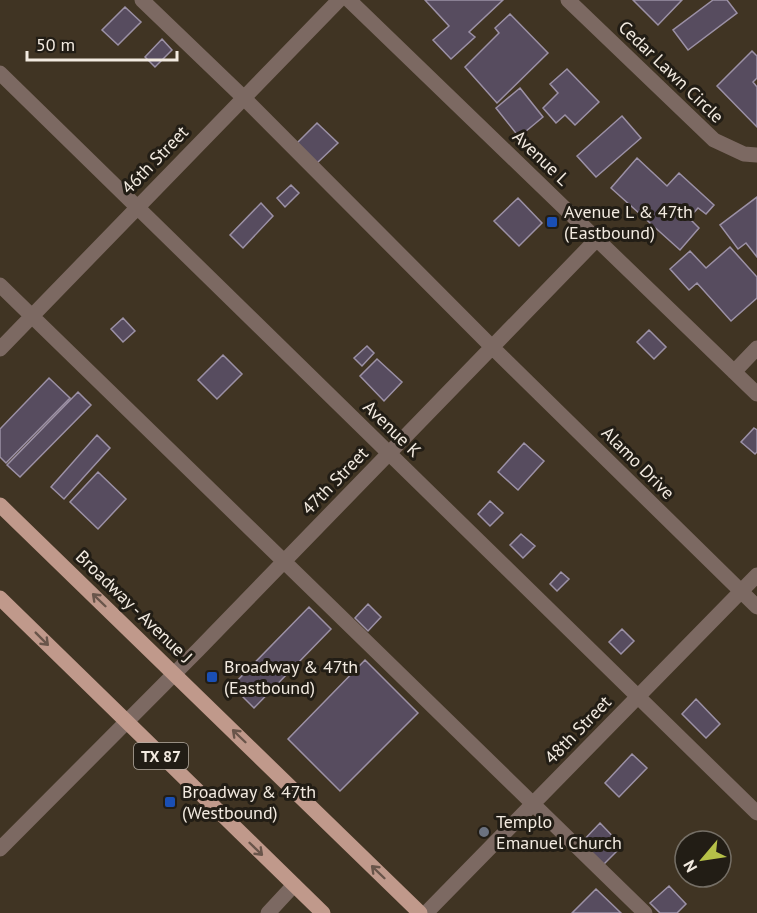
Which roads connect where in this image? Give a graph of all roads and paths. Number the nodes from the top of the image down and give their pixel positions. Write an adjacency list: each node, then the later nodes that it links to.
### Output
1 (142, 0): 6 (street, Alamo Drive)
2 (339, 0): 6 (street, 46th Street)
3 (349, 0): 9 (street, Avenue L)
4 (568, 0): 7 (street, Cedar Lawn Circle)
5 (0, 73): 8 (street, Avenue K)
6 (244, 98): 8 (street, 46th Street); 12 (street, Alamo Drive)
7 (757, 155)
8 (137, 207): 11 (street, 46th Street); 17 (street, Avenue K)
9 (597, 239): 12 (street, 47th Street); 15 (street, Avenue L)
10 (0, 285): 11 (street)
11 (32, 316): 14 (street, 46th Street); 19 (street)
12 (492, 347): 17 (street, 47th Street); 21 (street, Alamo Drive)
13 (757, 348): 15 (street)
14 (0, 349)
15 (734, 372): 16 (street, Avenue L)
16 (757, 394)
17 (389, 453): 19 (street, 47th Street); 25 (street, Avenue K)
18 (0, 505): 24 (main road, Broadway - Avenue J, one-way to 18)
19 (284, 562): 24 (street, 47th Street); 27 (street)
20 (757, 575): 21 (street, 48th Street)
21 (741, 591): 23 (street, Alamo Drive); 25 (street, 48th Street)
22 (0, 598): 26 (main road, TX 87, one-way to 26)
23 (757, 607)
24 (175, 674): 26 (street, 47th Street); 33 (main road, Broadway - Avenue J, one-way to 24)
25 (638, 696): 27 (street, 48th Street); 28 (street, Avenue K)
26 (126, 723): 29 (street, 47th Street); 30 (main road, TX 87, one-way to 30)
27 (533, 804): 34 (street, 48th Street); 35 (street)
28 (757, 813)
29 (0, 849)
30 (294, 885): 31 (street); 32 (main road, TX 87)
31 (268, 913)
32 (322, 913)
33 (420, 913)
34 (426, 913)
35 (645, 913)

